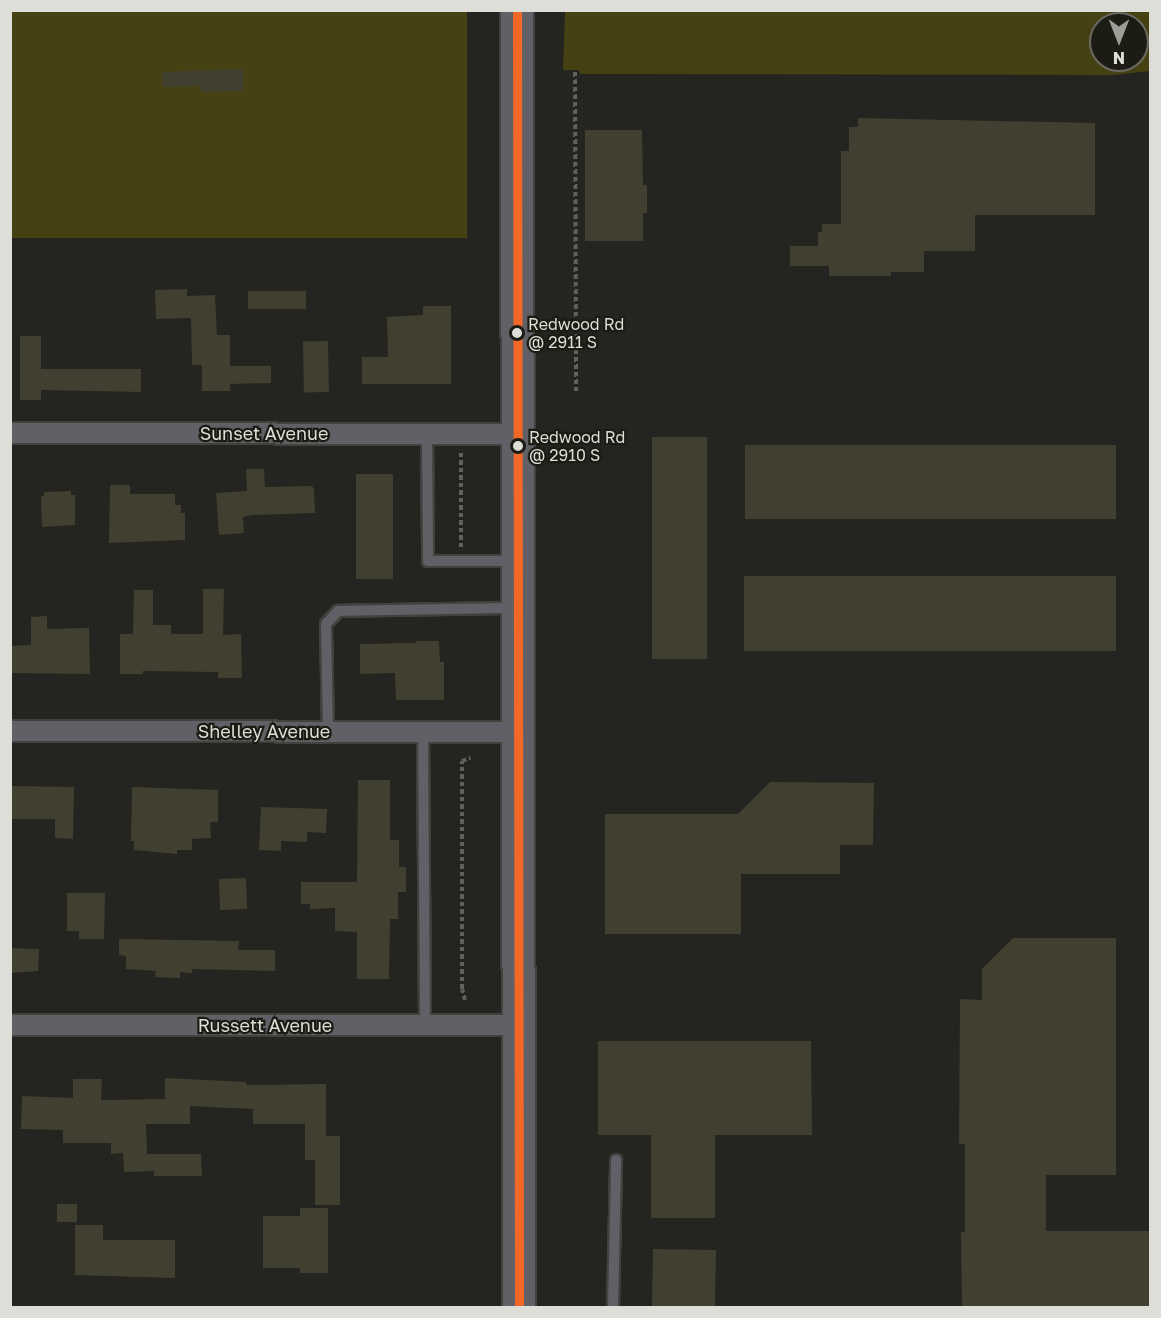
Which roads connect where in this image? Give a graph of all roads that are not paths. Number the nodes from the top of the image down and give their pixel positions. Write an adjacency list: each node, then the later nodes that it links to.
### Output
1 (517, 10): 4 (main road)
2 (10, 433): 3 (street, Sunset Avenue)
3 (427, 434): 4 (street, Sunset Avenue); 5 (lane)
4 (518, 434): 5 (main road)
5 (518, 561): 6 (main road)
6 (518, 608): 8 (lane); 10 (main road)
7 (10, 730): 8 (street, Shelley Avenue)
8 (328, 731): 9 (street, Shelley Avenue)
9 (423, 731): 10 (street, Shelley Avenue); 12 (lane)
10 (518, 732): 13 (main road)
11 (10, 1025): 12 (street, Russett Avenue)
12 (425, 1025): 13 (street, Russett Avenue)
13 (519, 1025): 15 (main road)
14 (616, 1160): 16 (lane)
15 (519, 1308)
16 (613, 1308)

